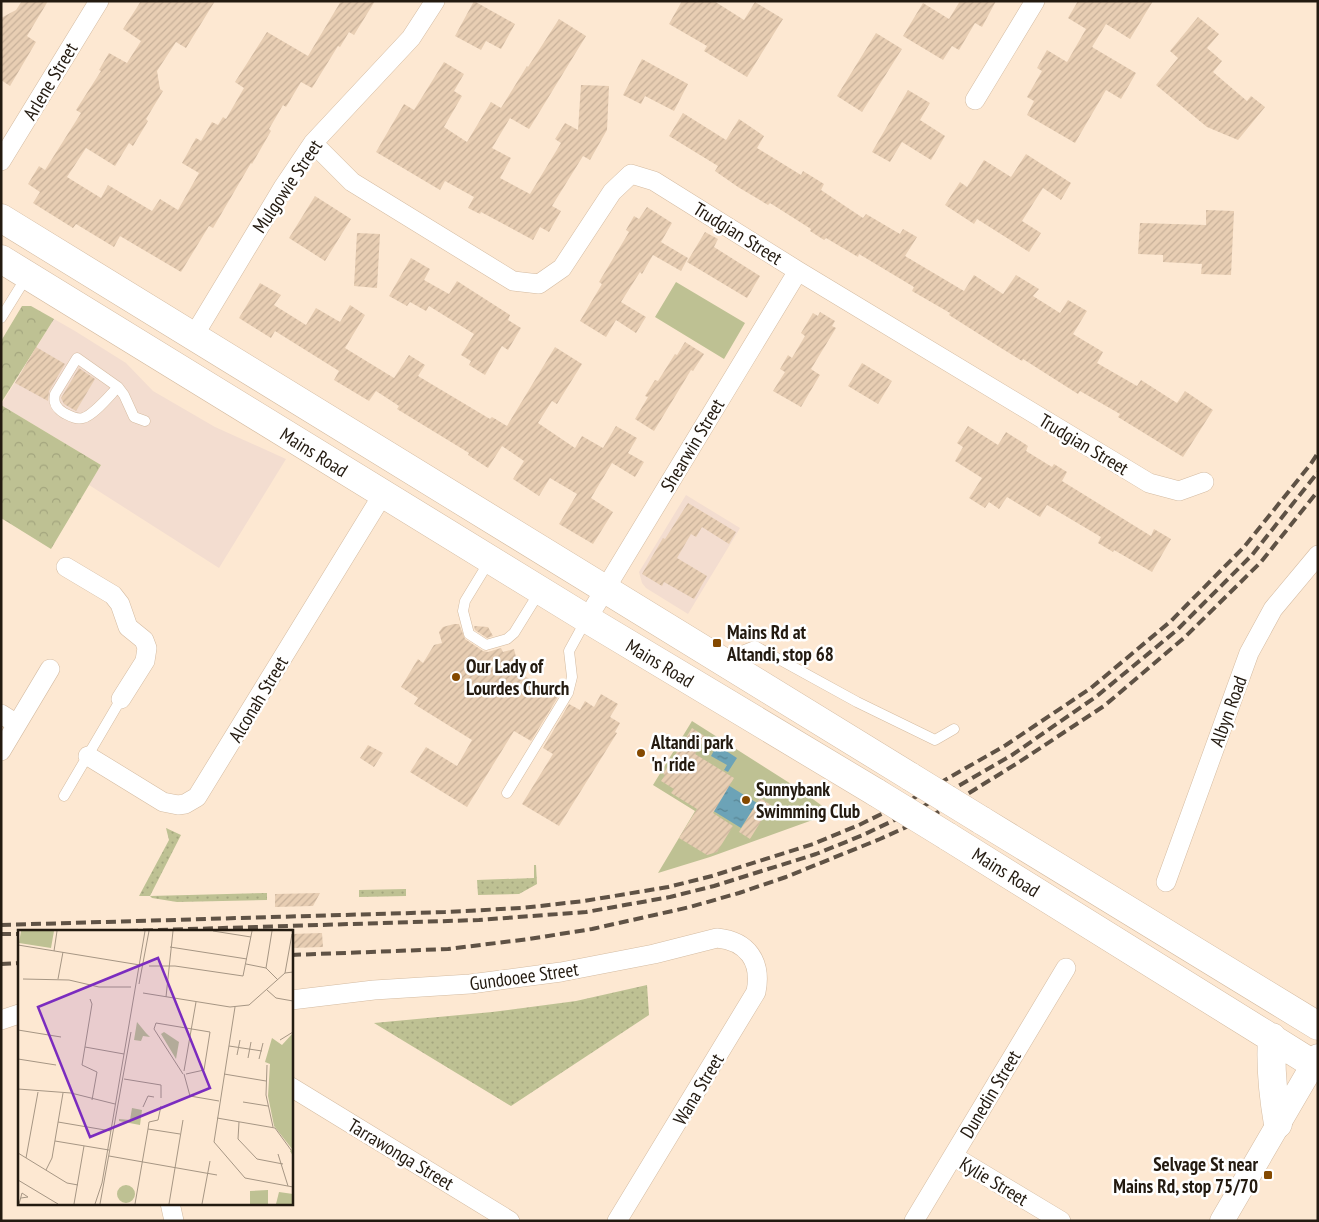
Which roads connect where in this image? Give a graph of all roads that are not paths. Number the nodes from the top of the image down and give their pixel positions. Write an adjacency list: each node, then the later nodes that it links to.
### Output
1 (99, 1): 6 (street, Arlene Street)
2 (434, 1): 5 (street, Mulgowie Street)
3 (1035, 1): 4 (street)
4 (975, 100)
5 (313, 143): 9 (street, Trudgian Street); 12 (street, Mulgowie Street)
6 (1, 161)
7 (1, 218): 12 (main road, Mains Road)
8 (1, 259): 10 (main road, Mains Road)
9 (798, 271): 15 (street, Trudgian Street); 20 (street, Shearwin Street)
10 (27, 275): 11 (lane); 16 (main road, Mains Road)
11 (1, 318)
12 (193, 337): 20 (main road, Mains Road)
13 (118, 387): 13 (lane); 14 (lane)
14 (145, 421)
15 (1204, 482)
16 (383, 494): 18 (main road, Mains Road); 29 (street, Alconah Street)
17 (1318, 556): 32 (street, Albyn Road)
18 (490, 560): 21 (main road, Mains Road); 21 (lane)
19 (66, 568): 25 (street)
20 (605, 588): 22 (street, Shearwin Street); 23 (main road, Mains Road)
21 (541, 590): 22 (main road, Mains Road)
22 (587, 619): 30 (lane); 39 (main road, Mains Road, bridge)
23 (730, 667): 27 (lane); 38 (main road, Mains Road, bridge)
24 (50, 669): 26 (street)
25 (121, 700): 29 (lane)
26 (9, 719): 28 (street)
27 (954, 729)
28 (1, 751)
29 (88, 756): 31 (lane)
30 (507, 793)
31 (64, 796)
32 (1166, 882)
33 (749, 953): 35 (street, Gundooee Street); 47 (street, Wana Street)
34 (1066, 968): 43 (street, Dunedin Street)
35 (292, 1000)
36 (18, 1014): 37 (street)
37 (1, 1020)
38 (1318, 1026)
39 (1272, 1037): 40 (main road, Mains Road); 42 (main road)
40 (1316, 1062): 42 (street)
41 (292, 1088): 46 (street, Tarrawonga Street)
42 (1278, 1124): 50 (street)
43 (953, 1156): 48 (street, Dunedin Street); 49 (street, Kylie Street)
44 (170, 1204): 45 (street)
45 (174, 1221)
46 (510, 1221)
47 (617, 1221)
48 (914, 1221)
49 (1061, 1221)
50 (1222, 1221)

